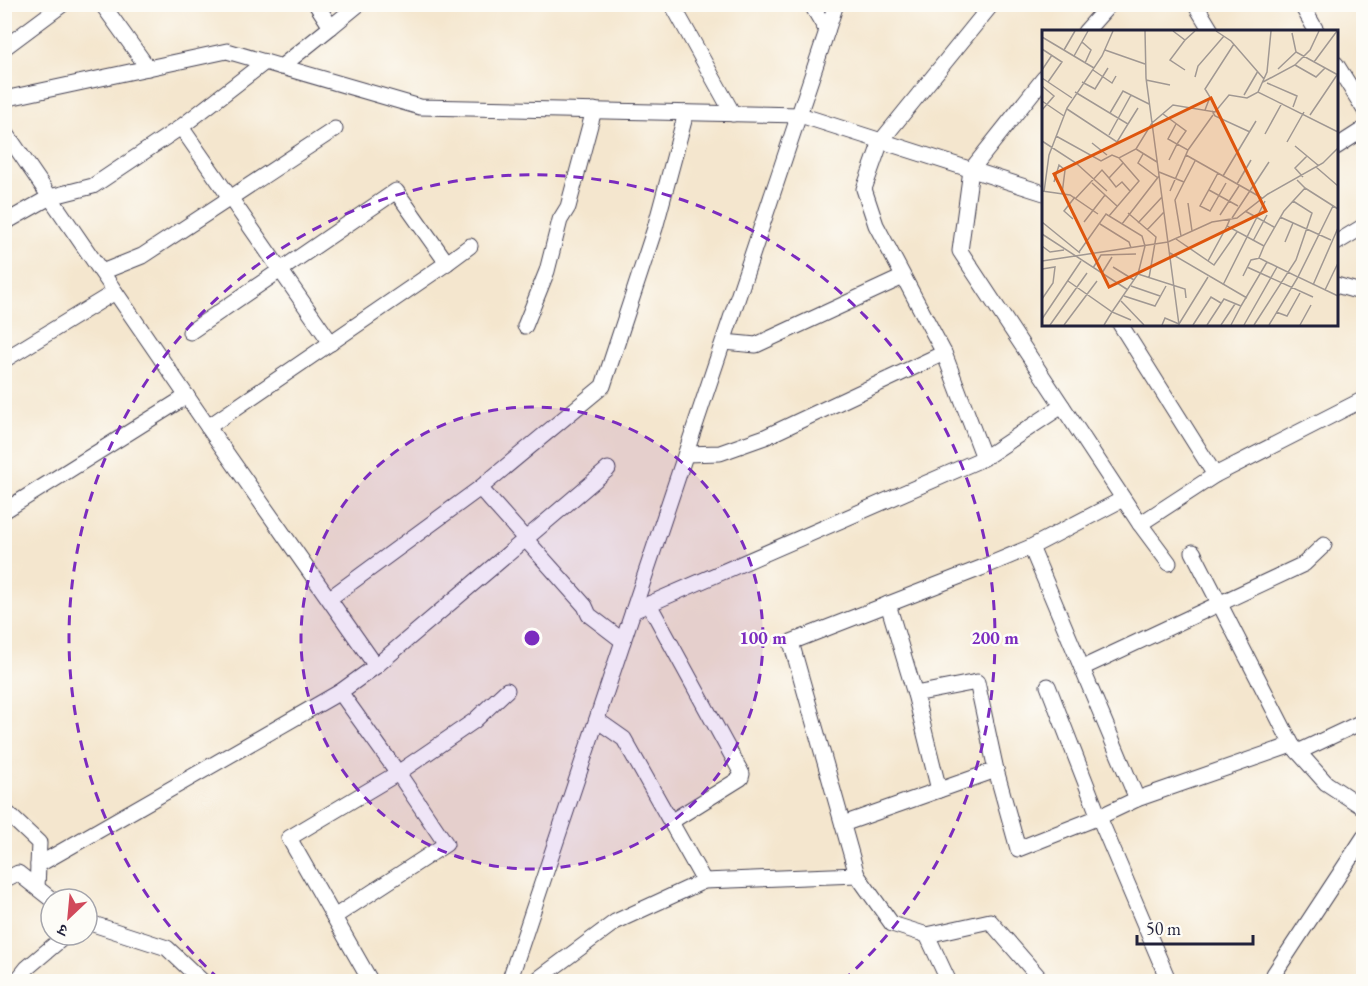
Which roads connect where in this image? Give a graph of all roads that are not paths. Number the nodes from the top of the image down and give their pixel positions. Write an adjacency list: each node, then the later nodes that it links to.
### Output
1 (63, 4): 17 (street)
2 (102, 4): 21 (street)
3 (316, 4): 12 (street)
4 (359, 4): 12 (street)
5 (672, 4): 27 (street)
6 (811, 4): 16 (street)
7 (836, 4): 16 (street)
8 (992, 4): 33 (street)
9 (1110, 4): 13 (street)
10 (1195, 4): 14 (street)
11 (1301, 4): 15 (street)
12 (331, 27): 19 (street)
13 (1089, 30)
14 (1211, 30)
15 (1316, 30)
16 (827, 31): 28 (street)
17 (4, 48)
18 (265, 62): 19 (street); 21 (street); 29 (street)
19 (281, 67): 25 (street)
20 (1338, 67): 24 (street)
21 (148, 68): 23 (street)
22 (1042, 81): 35 (street)
23 (4, 99)
24 (1364, 109)
25 (594, 110): 26 (street); 50 (street)
26 (686, 112): 27 (street); 65 (street)
27 (733, 114): 28 (street)
28 (800, 115): 33 (street); 53 (street)
29 (181, 127): 37 (street); 38 (street)
30 (335, 129): 38 (street)
31 (1364, 129): 34 (street)
32 (4, 130): 37 (street)
33 (880, 141): 35 (street); 46 (street)
34 (1338, 146)
35 (971, 170): 36 (street); 59 (street)
36 (1042, 192)
37 (50, 197): 39 (street); 45 (street)
38 (229, 199): 44 (street); 45 (street)
39 (4, 223)
40 (1364, 226): 41 (street)
41 (1338, 242)
42 (470, 246): 43 (street)
43 (447, 263): 44 (street); 54 (street)
44 (281, 271): 52 (street); 54 (street)
45 (102, 272): 48 (street)
46 (903, 277): 53 (street); 55 (street)
47 (1338, 286): 49 (street)
48 (115, 292): 56 (street); 57 (street)
49 (1364, 293)
50 (525, 326)
51 (1121, 326): 64 (street)
52 (190, 332)
53 (724, 342): 61 (street)
54 (331, 343): 60 (street)
55 (944, 353): 61 (street); 62 (street)
56 (4, 360)
57 (187, 396): 60 (street); 67 (street)
58 (1364, 399): 64 (street)
59 (1062, 406): 62 (street); 66 (street)
60 (208, 427): 74 (street)
61 (686, 454): 78 (street)
62 (984, 458): 75 (street)
63 (608, 468): 69 (street)
64 (1215, 475): 68 (street)
65 (480, 488): 69 (street); 74 (street)
66 (1123, 499): 68 (street); 71 (street)
67 (4, 511)
68 (1140, 524): 73 (street)
69 (525, 540): 79 (street); 80 (street)
70 (1324, 545): 77 (street)
71 (1031, 547): 76 (street); 81 (street)
72 (1193, 552): 77 (street)
73 (1169, 563)
74 (330, 598): 80 (street)
75 (649, 604): 78 (street); 96 (street)
76 (888, 604): 85 (street); 97 (street)
77 (1220, 604): 81 (street); 88 (street)
78 (633, 611): 79 (street)
79 (623, 641): 86 (street)
80 (376, 666): 84 (street)
81 (1082, 668): 92 (street)
82 (1048, 686): 95 (street)
83 (507, 690): 90 (street)
84 (340, 692): 90 (street); 99 (street)
85 (915, 694): 89 (street); 91 (street)
86 (597, 720): 96 (street); 111 (street)
87 (1364, 721): 88 (street)
88 (1295, 748): 92 (street); 93 (street)
89 (996, 770): 91 (street); 95 (street)
90 (398, 773): 104 (street); 104 (street)
91 (939, 790): 97 (street)
92 (1137, 799): 95 (street)
93 (1364, 808)
94 (4, 810): 99 (street)
95 (1099, 817): 115 (street)
96 (672, 821): 102 (street)
97 (843, 824): 100 (street)
98 (1364, 837): 116 (street)
99 (38, 865): 103 (street)
100 (857, 875): 102 (street); 106 (street)
101 (4, 880): 103 (street)
102 (704, 880): 112 (street)
103 (37, 888)
104 (334, 917): 110 (street)
105 (99, 926): 109 (street)
106 (927, 935): 113 (street); 114 (street)
107 (52, 947): 108 (street)
108 (16, 981)
109 (203, 981)
110 (371, 981)
111 (509, 981)
112 (534, 981)
113 (949, 981)
114 (1043, 981)
115 (1169, 981)
116 (1277, 981)

